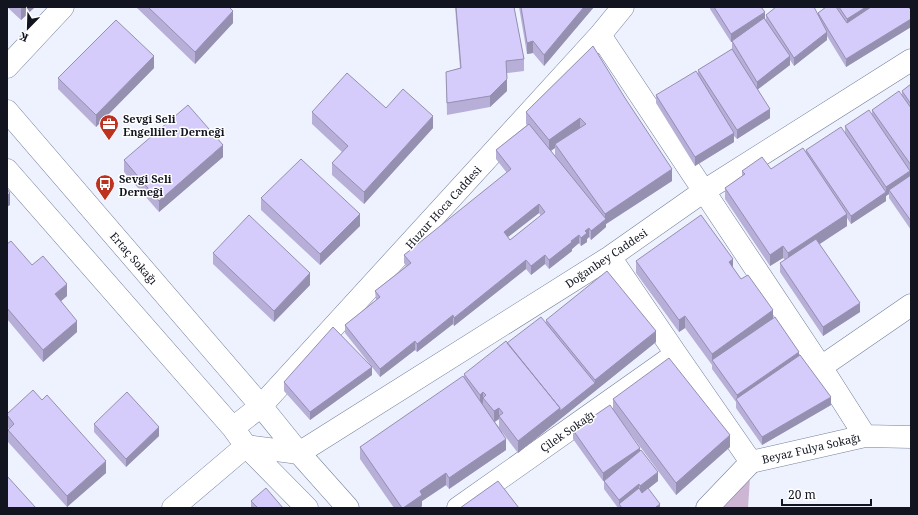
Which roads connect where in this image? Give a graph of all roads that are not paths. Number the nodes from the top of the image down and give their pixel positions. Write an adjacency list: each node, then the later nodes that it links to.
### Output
1 (63, 7): 5 (street)
2 (623, 7): 3 (street, Huzur Hoca Caddesi)
3 (600, 35): 8 (street); 13 (street, Huzur Hoca Caddesi)
4 (911, 60): 8 (street, Doğanbey Caddesi)
5 (7, 67)
6 (7, 111): 13 (street, Ertaç Sokağı)
7 (7, 170): 14 (street)
8 (704, 191): 9 (street, Doğanbey Caddesi); 12 (street)
9 (610, 257): 11 (street); 18 (street, Doğanbey Caddesi)
10 (911, 305): 12 (street)
11 (676, 354): 19 (street); 23 (street, Çilek Sokağı)
12 (821, 367): 15 (street)
13 (261, 406): 14 (street); 18 (street, Ertaç Sokağı)
14 (233, 428): 17 (street)
15 (865, 436): 16 (street, Beyaz Fulya Sokağı); 19 (street, Beyaz Fulya Sokağı)
16 (911, 437)
17 (246, 446): 18 (street); 20 (street); 21 (street)
18 (300, 453): 22 (street, Ertaç Sokağı)
19 (751, 462): 24 (street, Beyaz Fulya Sokağı)
20 (173, 508)
21 (307, 508)
22 (348, 508)
23 (458, 508)
24 (707, 508)

